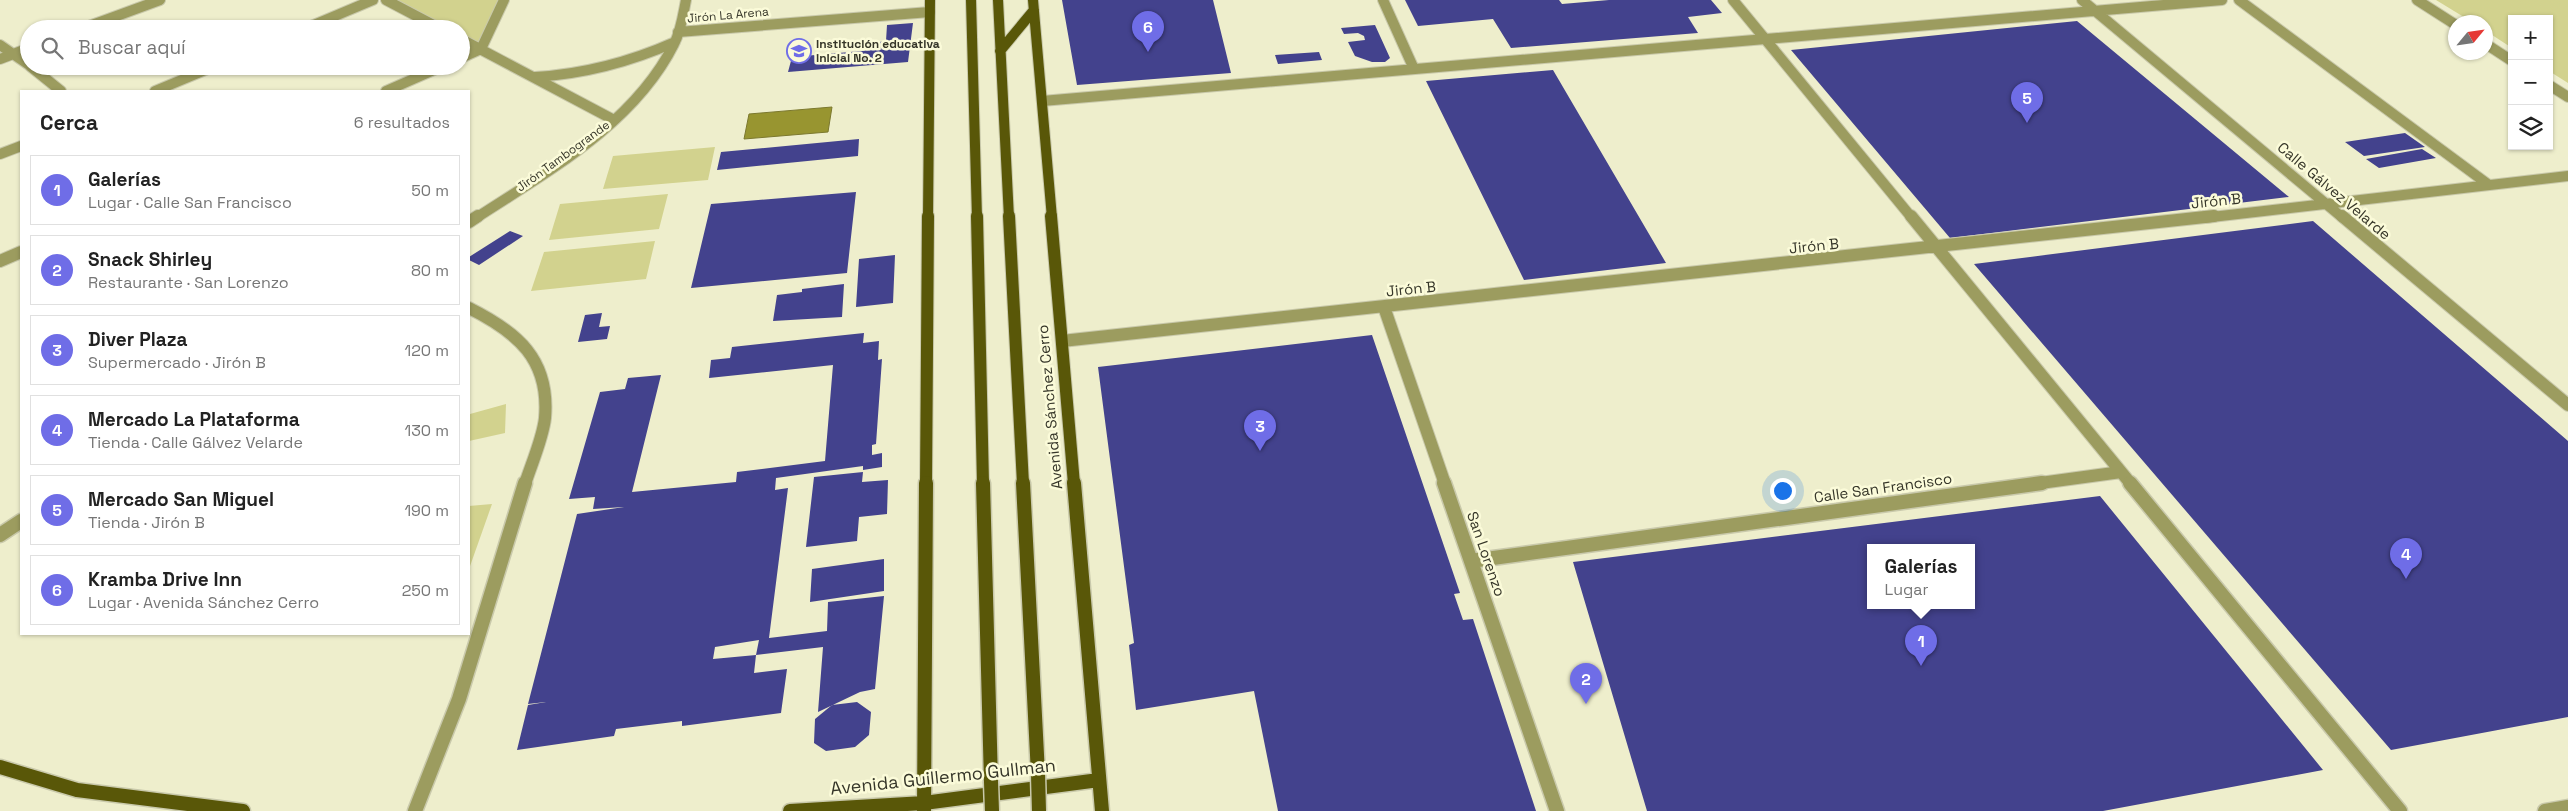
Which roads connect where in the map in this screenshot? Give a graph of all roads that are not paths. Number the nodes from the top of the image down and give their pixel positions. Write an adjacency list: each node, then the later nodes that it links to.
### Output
1 (160, 0): 17 (street)
2 (373, 0): 18 (street)
3 (386, 0): 19 (street)
4 (504, 0): 26 (street)
5 (686, 0): 21 (street, Jirón Tambogrande)
6 (971, 0): 71 (main road, bridge)
7 (998, 0): 28 (main road, Avenida Sánchez Cerro)
8 (1383, 0): 35 (street)
9 (1732, 0): 22 (street)
10 (2082, 0): 16 (street, Calle Gálvez Velarde)
11 (2222, 0): 16 (street)
12 (2239, 0): 50 (street)
13 (2417, 0): 20 (street)
14 (1034, 5): 28 (main road); 45 (main road, Avenida Sánchez Cerro)
15 (930, 6): 21 (street, Jirón La Arena); 66 (main road)
16 (2095, 11): 22 (street); 51 (street, Calle Gálvez Velarde)
17 (106, 20)
18 (325, 20)
19 (425, 20)
20 (2448, 20)
21 (678, 32): 23 (street, Jirón Tambogrande)
22 (1765, 39): 35 (street); 53 (street)
23 (675, 42): 39 (street, Jirón La Arena); 46 (street, Jirón Tambogrande)
24 (470, 44): 26 (street)
25 (0, 45): 30 (street)
26 (481, 49): 31 (street); 39 (street)
27 (2493, 49): 34 (street)
28 (1000, 51): 72 (main road, Avenida Sánchez Cerro, bridge)
29 (20, 52): 30 (street)
30 (14, 54): 32 (street); 33 (street)
31 (470, 54)
32 (0, 59)
33 (20, 59)
34 (2510, 60)
35 (1414, 69): 45 (street)
36 (41, 75): 41 (street)
37 (193, 75): 42 (street)
38 (422, 75): 43 (street)
39 (535, 77): 46 (street)
40 (2553, 88): 44 (street)
41 (60, 90)
42 (157, 90)
43 (388, 90)
44 (2568, 97)
45 (1042, 101): 58 (main road, Avenida Sánchez Cerro)
46 (614, 120): 52 (street, Jirón Tambogrande)
47 (20, 146): 48 (street)
48 (0, 154)
49 (2568, 176): 50 (street, Jirón B)
50 (2489, 185): 51 (street, Jirón B)
51 (2326, 204): 53 (street, Jirón B); 59 (street, Calle Gálvez Velarde)
52 (470, 221)
53 (1936, 248): 56 (street, Jirón B); 60 (street)
54 (20, 252): 55 (street)
55 (0, 261)
56 (1384, 307): 58 (street, Jirón B); 63 (street, San Lorenzo)
57 (470, 308): 69 (street)
58 (1062, 341): 65 (main road, Avenida Sánchez Cerro)
59 (2568, 405)
60 (2121, 472): 63 (street, Calle San Francisco); 75 (street)
61 (20, 522): 62 (street)
62 (0, 535)
63 (1471, 561): 74 (street, San Lorenzo)
64 (0, 767): 68 (main road)
65 (1099, 780): 66 (main road, Avenida Guillermo Gullman); 73 (main road, Avenida Sánchez Cerro)
66 (924, 807): 70 (main road, Avenida Guillermo Gullman)
67 (2568, 807): 76 (street)
68 (243, 811)
69 (415, 811)
70 (790, 811)
71 (992, 811)
72 (1039, 811)
73 (1102, 811)
74 (1557, 811)
75 (2400, 811)
76 (2545, 811)

